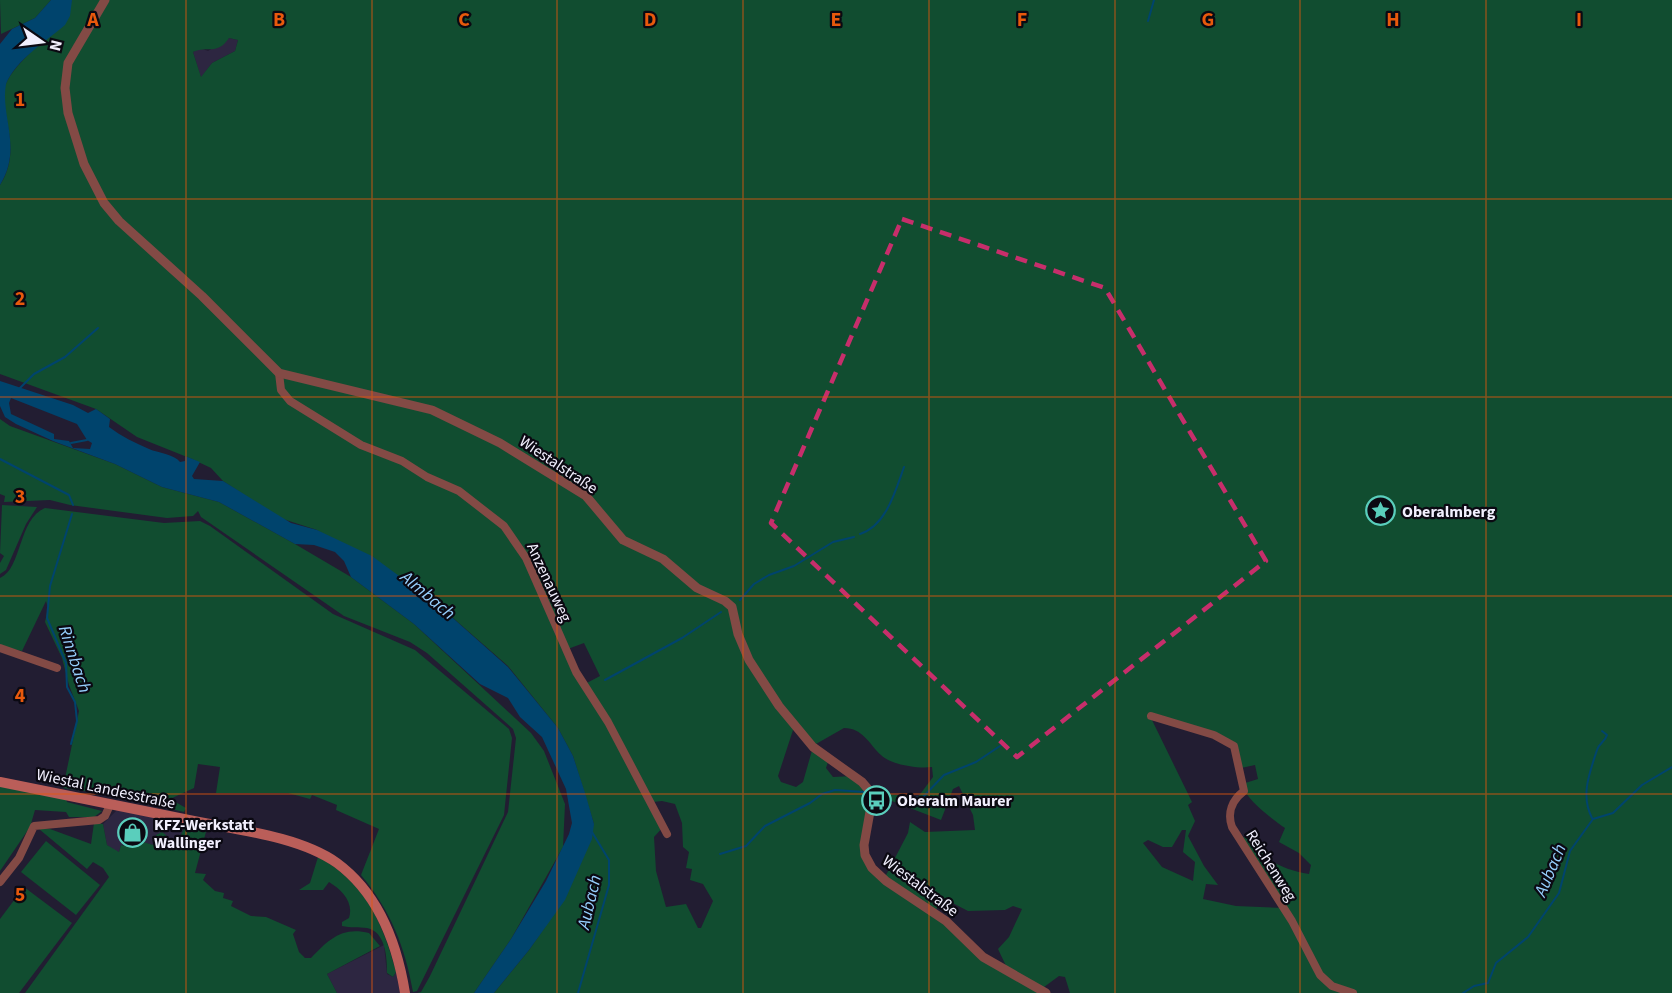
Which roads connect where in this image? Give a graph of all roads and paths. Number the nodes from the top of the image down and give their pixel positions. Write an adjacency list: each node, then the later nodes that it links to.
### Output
1 (105, 0): 2 (street)
2 (279, 373): 8 (street, Anzenauweg); 11 (street, Wiestalstraße)
3 (0, 648): 4 (street)
4 (57, 668)
5 (1151, 716): 12 (street, Reichenweg)
6 (0, 782): 7 (main road, Wiestal Landesstraße)
7 (110, 805): 9 (street); 10 (main road, Wiestal Landesstraße)
8 (667, 834)
9 (0, 882)
10 (405, 993)
11 (1046, 993)
12 (1353, 993)

